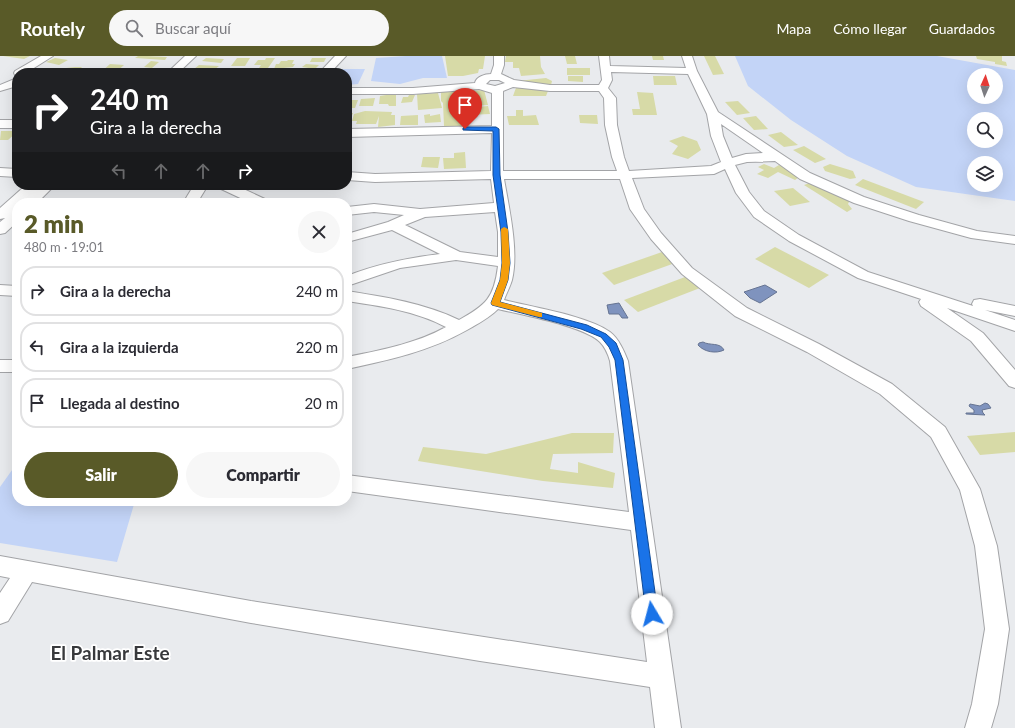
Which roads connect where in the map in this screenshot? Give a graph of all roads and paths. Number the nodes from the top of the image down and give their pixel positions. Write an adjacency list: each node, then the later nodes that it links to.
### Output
1 (48, 56): 8 (street)
2 (180, 56): 9 (street)
3 (191, 56): 10 (street)
4 (341, 56): 11 (street)
5 (499, 56): 16 (street)
6 (687, 56): 12 (street)
7 (605, 62): 12 (street); 20 (street)
8 (31, 68)
9 (167, 68)
10 (178, 68)
11 (329, 68)
12 (692, 71): 22 (street)
13 (0, 78): 14 (street)
14 (12, 79)
15 (12, 81): 19 (street)
16 (496, 83): 17 (street); 20 (street); 25 (street)
17 (480, 84): 18 (street); 21 (street)
18 (352, 87)
19 (0, 88)
20 (602, 88): 32 (street)
21 (352, 91)
22 (713, 114): 27 (street); 28 (street)
23 (0, 124): 24 (street)
24 (12, 124)
25 (496, 129): 26 (street); 31 (street)
26 (352, 133)
27 (780, 158): 28 (street); 48 (street)
28 (728, 164): 32 (street); 53 (street)
29 (0, 172): 30 (street)
30 (12, 173)
31 (497, 175): 32 (street); 33 (street); 40 (street)
32 (623, 175): 73 (street)
33 (352, 176)
34 (30, 190): 37 (street)
35 (43, 190): 38 (street)
36 (235, 190): 39 (street)
37 (24, 198)
38 (34, 198)
39 (251, 198)
40 (501, 207): 42 (street); 50 (street)
41 (352, 210): 42 (street)
42 (420, 213): 46 (street)
43 (12, 214): 45 (street)
44 (12, 218): 45 (street)
45 (4, 224)
46 (394, 225): 47 (street); 49 (street)
47 (352, 237)
48 (1015, 240)
49 (456, 256): 50 (street); 51 (street)
50 (506, 263): 56 (street)
51 (352, 278)
52 (0, 290): 54 (street)
53 (910, 290): 57 (street); 58 (street); 61 (street)
54 (12, 291)
55 (352, 297): 60 (street)
56 (495, 303): 60 (street); 67 (street)
57 (1015, 312): 58 (street)
58 (989, 317): 59 (street); 61 (street)
59 (1015, 326)
60 (460, 327): 62 (street)
61 (978, 337): 65 (street)
62 (352, 362)
63 (0, 366): 64 (street)
64 (12, 366)
65 (1015, 382)
66 (352, 484): 67 (street)
67 (639, 522): 71 (street)
68 (0, 566): 69 (street)
69 (27, 571): 70 (street); 71 (street)
70 (0, 613)
71 (661, 676): 72 (street)
72 (668, 728)
73 (978, 728)

